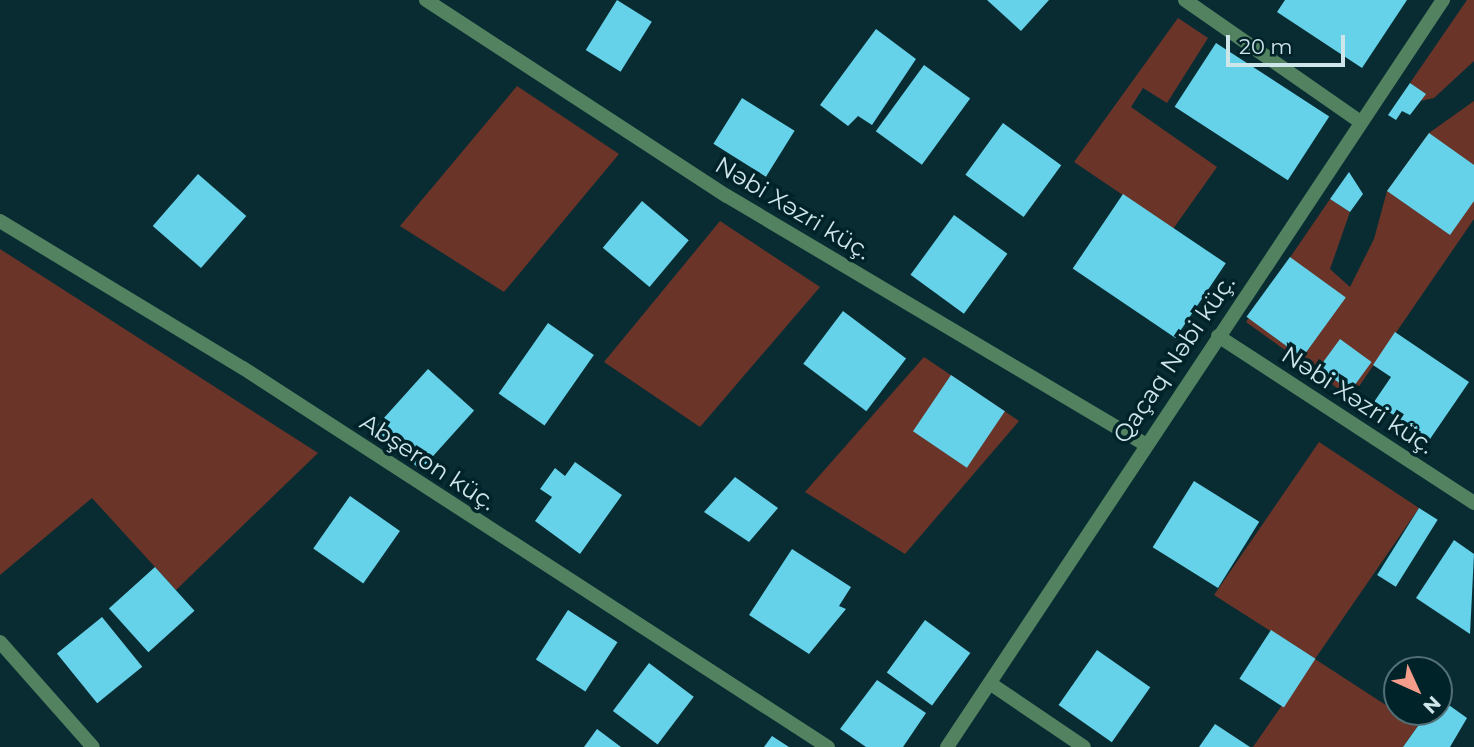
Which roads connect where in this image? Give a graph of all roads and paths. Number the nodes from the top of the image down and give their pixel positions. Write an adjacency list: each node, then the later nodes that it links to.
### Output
1 (426, 0): 7 (street, Nəbi Xəzri küç.)
2 (1185, 0): 4 (street)
3 (1443, 0): 4 (street, Qaçaq Nəbi küç.)
4 (1359, 121): 6 (street, Qaçaq Nəbi küç.)
5 (0, 221): 12 (street, Abşeron küç.)
6 (1218, 336): 7 (street, Qaçaq Nəbi küç.); 8 (street, Nəbi Xəzri küç.)
7 (1144, 443): 10 (street, Qaçaq Nəbi küç.)
8 (1474, 503)
9 (0, 642): 11 (street)
10 (991, 684): 13 (street, Qaçaq Nəbi küç.); 14 (street)
11 (93, 747)
12 (828, 747)
13 (947, 747)
14 (1084, 747)

